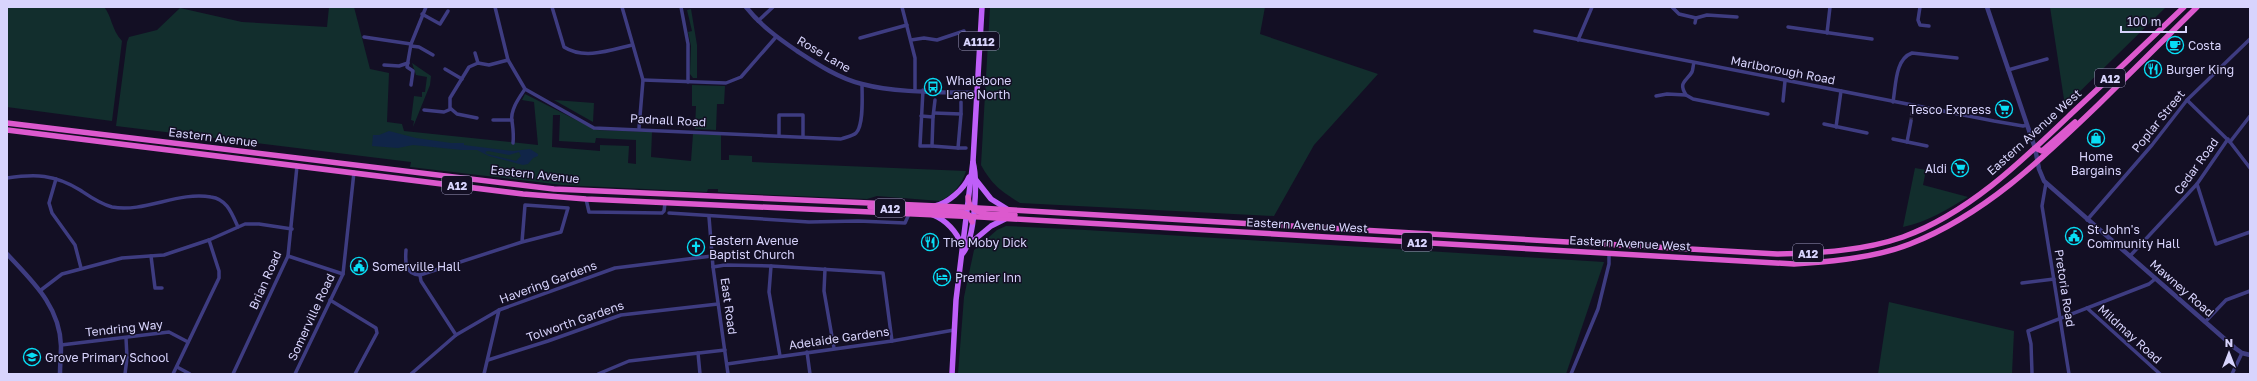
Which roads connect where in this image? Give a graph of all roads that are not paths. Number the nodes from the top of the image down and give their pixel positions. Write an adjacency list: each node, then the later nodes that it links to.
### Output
1 (426, 7): 18 (street)
2 (495, 7): 42 (street)
3 (552, 7): 37 (street)
4 (622, 7): 37 (street)
5 (682, 7): 52 (street)
6 (746, 7): 21 (street, Rose Lane)
7 (773, 7): 21 (street)
8 (902, 7): 23 (street)
9 (982, 7): 59 (main road, A1112)
10 (1592, 7): 35 (street)
11 (1672, 7): 20 (street)
12 (1830, 7): 28 (street)
13 (1920, 7): 24 (street)
14 (1988, 7): 48 (street)
15 (2184, 7): 98 (highway, Eastern Avenue West / A12)
16 (2197, 7): 80 (highway, Eastern Avenue West / A12)
17 (448, 11): 18 (street)
18 (422, 14): 36 (street)
19 (1737, 17): 20 (street)
20 (1696, 18): 22 (street)
21 (758, 21): 30 (street, Rose Lane)
22 (1695, 23)
23 (907, 25): 31 (street); 34 (street)
24 (1929, 26)
25 (1788, 27): 28 (street)
26 (964, 31): 34 (street)
27 (1535, 31): 35 (street, Marlborough Road)
28 (1827, 33): 32 (street)
29 (364, 37): 36 (street)
30 (776, 37): 52 (street); 53 (street, Rose Lane)
31 (860, 38)
32 (1872, 39)
33 (2250, 39): 63 (street, Poplar Street)
34 (911, 40): 56 (street)
35 (1578, 40): 45 (street, Marlborough Road)
36 (411, 45): 39 (street); 43 (street)
37 (632, 45): 50 (street)
38 (475, 53): 44 (street)
39 (433, 55)
40 (1957, 58): 66 (street)
41 (2047, 59): 48 (street)
42 (508, 60): 44 (street); 55 (street)
43 (408, 63): 46 (street); 54 (street)
44 (478, 63): 49 (street)
45 (1694, 63): 51 (street, Marlborough Road); 60 (street)
46 (384, 65)
47 (445, 69): 49 (street)
48 (2008, 70): 83 (street)
49 (462, 79): 68 (street)
50 (643, 80): 52 (street); 85 (street)
51 (1785, 81): 58 (street, Marlborough Road); 64 (street)
52 (688, 82)
53 (862, 84): 56 (street, Rose Lane); 89 (street, Padnall Road)
54 (411, 85)
55 (525, 89): 78 (street); 85 (street, Padnall Road)
56 (915, 90): 57 (street, Rose Lane)
57 (923, 90): 59 (street, Rose Lane); 74 (street)
58 (1841, 92): 66 (street, Marlborough Road); 84 (street)
59 (977, 93): 103 (main road, A1112)
60 (1686, 95): 61 (street); 72 (street)
61 (1656, 96)
62 (935, 100): 73 (street)
63 (2187, 100): 91 (street); 119 (street, Poplar Street)
64 (1782, 101)
65 (961, 102): 71 (street)
66 (1893, 102): 67 (street, Marlborough Road)
67 (1913, 106): 70 (street); 83 (street, Marlborough Road)
68 (451, 109): 69 (street); 76 (street)
69 (424, 110)
70 (1912, 111)
71 (961, 114): 73 (street); 96 (street)
72 (1768, 114)
73 (934, 115): 74 (street); 94 (street)
74 (921, 116): 94 (street)
75 (2250, 116): 91 (street, Cedar Road)
76 (478, 118)
77 (493, 120): 78 (street)
78 (512, 120): 93 (street)
79 (1910, 121): 92 (street)
80 (2081, 121): 98 (highway); 99 (highway, Eastern Avenue West / A12)
81 (7, 123): 109 (highway, Eastern Avenue / A12)
82 (1824, 124): 84 (street)
83 (2027, 125): 98 (street)
84 (1836, 127): 87 (street)
85 (639, 128): 88 (street, Padnall Road)
86 (7, 130): 100 (highway, Eastern Avenue / A12)
87 (1867, 133)
88 (779, 136): 89 (street, Padnall Road); 89 (street)
89 (803, 137)
90 (1893, 139): 92 (street)
91 (2229, 140): 101 (street); 107 (street, Cedar Road)
92 (1907, 142): 95 (street)
93 (513, 143)
94 (932, 146): 96 (street)
95 (1927, 146)
96 (958, 148): 97 (street)
97 (966, 148)
98 (2035, 148): 99 (street, Mawney Road); 112 (highway, Eastern Avenue West / A12)
99 (2037, 164): 106 (street, Mawney Road); 129 (highway, Eastern Avenue West / A12)
100 (297, 166): 102 (highway, Eastern Avenue / A12); 122 (street, Brian Road)
101 (2250, 168)
102 (354, 172): 108 (highway, Eastern Avenue / A12); 138 (street, Somerville Road)
103 (973, 174): 111 (main road, A1112); 112 (main road); 114 (main road, A1112); 114 (main road, A1112)
104 (7, 178): 105 (street)
105 (56, 179): 121 (street); 136 (street)
106 (2046, 183): 119 (street, Mawney Road); 140 (street, Pretoria Road)
107 (2197, 184): 123 (street); 133 (street, Cedar Road)
108 (586, 199): 110 (highway, Eastern Avenue / A12); 110 (street)
109 (814, 200): 111 (highway, Eastern Avenue / A12); 114 (highway, A12)
110 (665, 203): 115 (highway, Eastern Avenue / A12)
111 (933, 206): 114 (highway, Eastern Avenue / A12)
112 (1015, 210): 114 (highway, Eastern Avenue West / A12)
113 (669, 213): 117 (street)
114 (970, 213): 116 (highway, Eastern Avenue / A12); 118 (highway, Eastern Avenue West / A12); 120 (highway, A12); 126 (main road, A1112)
115 (909, 214): 116 (highway, Eastern Avenue / A12); 117 (street)
116 (929, 215): 126 (main road)
117 (709, 217): 132 (street, East Road)
118 (1008, 218): 120 (highway, Eastern Avenue West / A12); 126 (main road, A1112)
119 (2087, 220): 133 (street, Mawney Road)
120 (1074, 223): 129 (highway, Eastern Avenue West / A12)
121 (238, 227): 122 (street); 124 (street)
122 (292, 229): 131 (street, Brian Road)
123 (2250, 232)
124 (209, 240): 130 (street); 156 (street)
125 (522, 242): 125 (street); 139 (street)
126 (964, 246): 152 (main road, A1112)
127 (406, 250): 139 (street)
128 (7, 254): 144 (street)
129 (1609, 255): 184 (street)
130 (151, 256): 136 (street); 143 (street)
131 (288, 256): 138 (street); 174 (street, Brian Road)
132 (712, 256): 134 (street, East Road); 149 (street, Havering Gardens)
133 (2130, 256): 141 (street, Mawney Road)
134 (713, 266): 135 (street); 147 (street, East Road)
135 (771, 266): 137 (street); 164 (street)
136 (82, 268): 144 (street)
137 (825, 269): 155 (street); 158 (street)
138 (343, 274): 146 (street, Somerville Road)
139 (420, 275): 153 (street)
140 (2054, 279): 142 (street); 150 (street, Pretoria Road)
141 (2155, 279): 148 (street); 151 (street, Mawney Road)
142 (2022, 283)
143 (162, 288)
144 (41, 290): 157 (street)
145 (2250, 291): 151 (street)
146 (330, 300): 175 (street, Somerville Road); 176 (street)
147 (718, 304): 159 (street, East Road); 165 (street, Tolworth Gardens)
148 (2087, 308): 150 (street); 169 (street, Mildmay Road)
149 (499, 310): 153 (street, Havering Gardens); 165 (street)
150 (2060, 318): 168 (street); 185 (street, Pretoria Road)
151 (2205, 322): 162 (street, Mawney Road)
152 (954, 330): 155 (street, Adelaide Gardens); 183 (main road, A1112)
153 (456, 335): 177 (street, Havering Gardens)
154 (126, 338): 156 (street, Tendring Way); 157 (street, Tendring Way); 171 (street)
155 (892, 341): 158 (street, Adelaide Gardens)
156 (188, 342): 167 (street)
157 (61, 344): 170 (street)
158 (834, 348): 160 (street, Adelaide Gardens)
159 (725, 350): 161 (street); 166 (street, East Road)
160 (807, 352): 164 (street, Adelaide Gardens); 182 (street)
161 (698, 353): 179 (street); 180 (street)
162 (2242, 353): 163 (street, Mawney Road); 186 (street)
163 (2250, 355)
164 (780, 356): 166 (street, Adelaide Gardens)
165 (488, 360): 178 (street)
166 (727, 364): 181 (street, East Road)
167 (176, 367): 172 (street); 173 (street)
168 (2032, 372)
169 (2158, 373)
170 (60, 374)
171 (125, 374)
172 (173, 374)
173 (190, 374)
174 (233, 374)
175 (295, 374)
176 (355, 374)
177 (411, 374)
178 (484, 374)
179 (598, 374)
180 (700, 374)
181 (728, 374)
182 (810, 374)
183 (952, 374)
184 (1571, 374)
185 (2069, 374)
186 (2232, 374)

